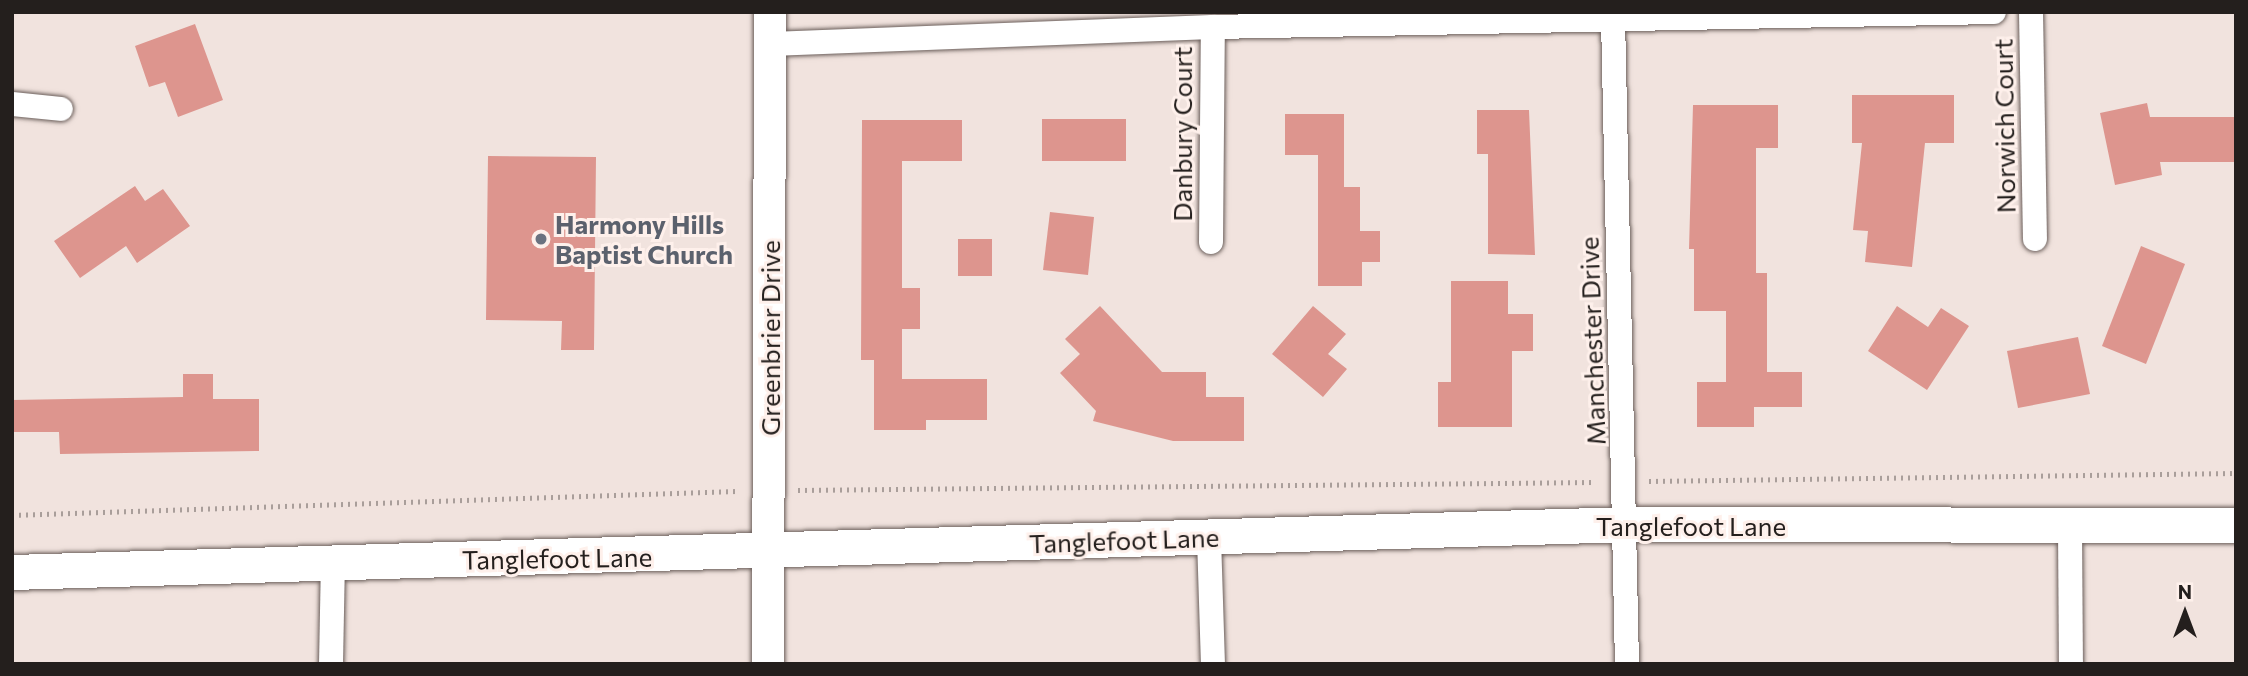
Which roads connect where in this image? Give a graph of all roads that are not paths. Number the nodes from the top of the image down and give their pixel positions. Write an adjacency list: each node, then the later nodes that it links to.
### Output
1 (770, 12): 6 (street, Greenbrier Drive)
2 (1994, 12): 4 (street)
3 (2031, 12): 9 (street, Norwich Court)
4 (1613, 18): 5 (street); 11 (street, Manchester Drive)
5 (1213, 27): 6 (street); 10 (street, Danbury Court)
6 (770, 44): 15 (street, Greenbrier Drive)
7 (12, 104): 8 (street)
8 (61, 109)
9 (2035, 239)
10 (1211, 242)
11 (1627, 524): 13 (main road, Tanglefoot Lane); 14 (main road, Tanglefoot Lane); 21 (street, Manchester Drive)
12 (2236, 525): 13 (main road, Tanglefoot Lane)
13 (2070, 528): 22 (street)
14 (1209, 538): 15 (main road, Tanglefoot Lane); 20 (street)
15 (769, 552): 16 (main road, Tanglefoot Lane); 19 (street, Greenbrier Drive)
16 (333, 563): 17 (main road, Tanglefoot Lane); 18 (street)
17 (12, 572)
18 (331, 664)
19 (768, 664)
20 (1213, 664)
21 (1627, 664)
22 (2071, 664)

